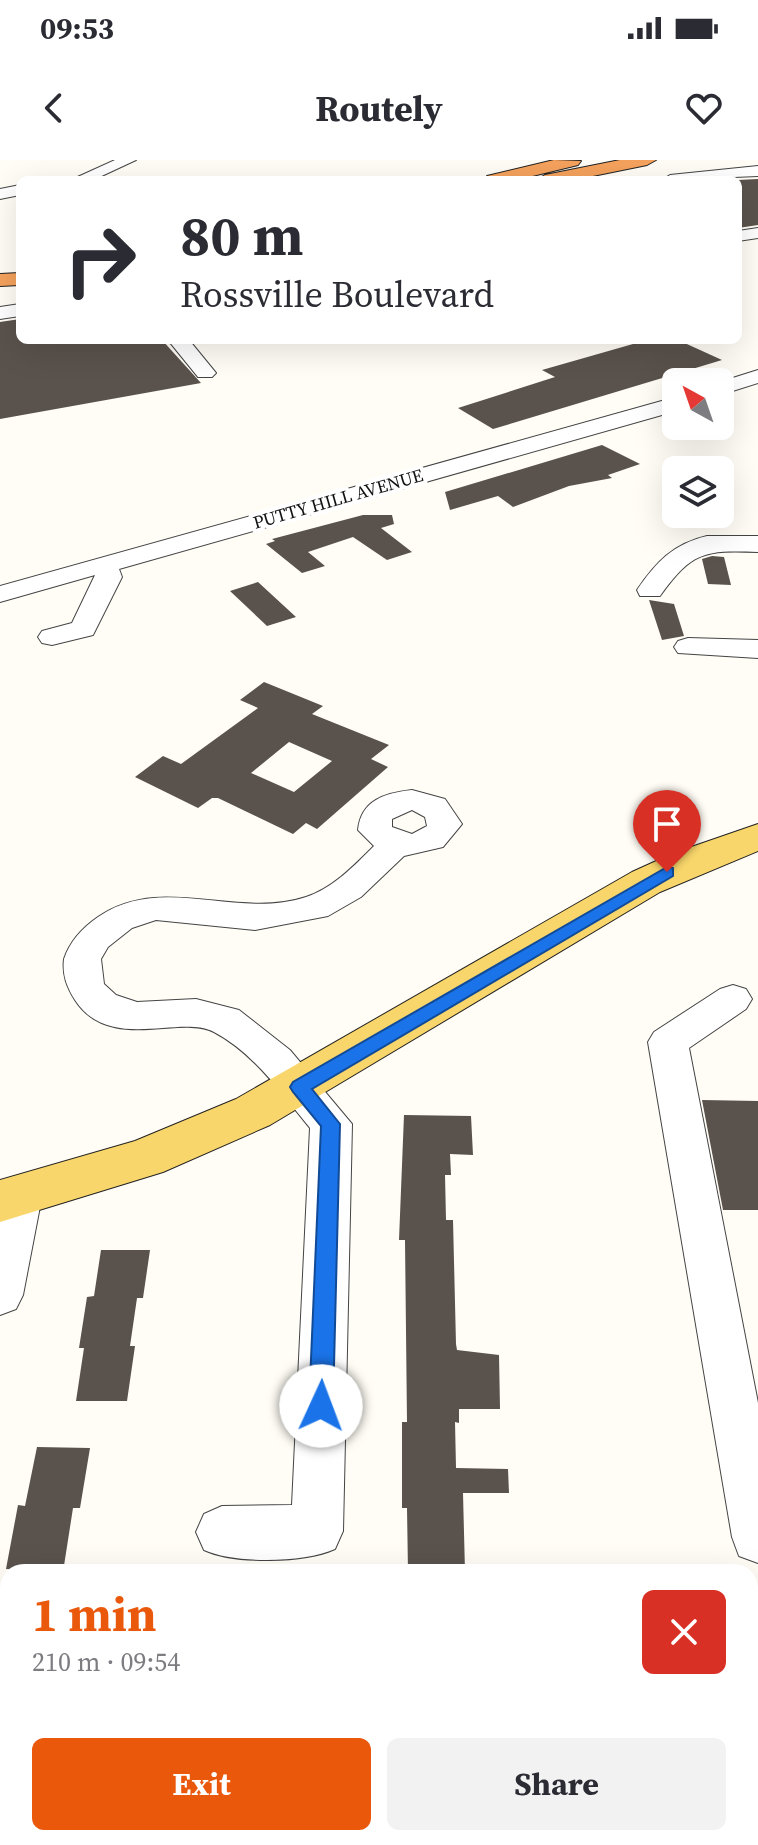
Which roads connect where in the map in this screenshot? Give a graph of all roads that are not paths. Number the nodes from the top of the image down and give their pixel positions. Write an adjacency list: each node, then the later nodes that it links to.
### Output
1 (128, 160): 8 (street)
2 (506, 160): 9 (highway)
3 (598, 160): 6 (highway)
4 (647, 160): 6 (highway)
5 (666, 160): 11 (highway)
6 (552, 171): 10 (highway)
7 (758, 171): 12 (street)
8 (89, 176)
9 (489, 176)
10 (519, 176)
11 (596, 176)
12 (710, 176)
13 (181, 344): 14 (street)
14 (205, 373)
15 (758, 376): 16 (street)
16 (734, 384)
17 (662, 408): 19 (street, PUTTY HILL AVENUE)
18 (758, 544): 20 (street)
19 (105, 566): 21 (street, PUTTY HILL AVENUE); 22 (street)
20 (650, 590)
21 (0, 594)
22 (52, 637)
23 (688, 647): 24 (street)
24 (758, 649)
25 (758, 837): 28 (main road)
26 (396, 844): 28 (street)
27 (733, 999): 32 (street)
28 (300, 1087): 29 (main road); 31 (street)
29 (10, 1199): 30 (street)
30 (0, 1295)
31 (222, 1532)
32 (758, 1537)

